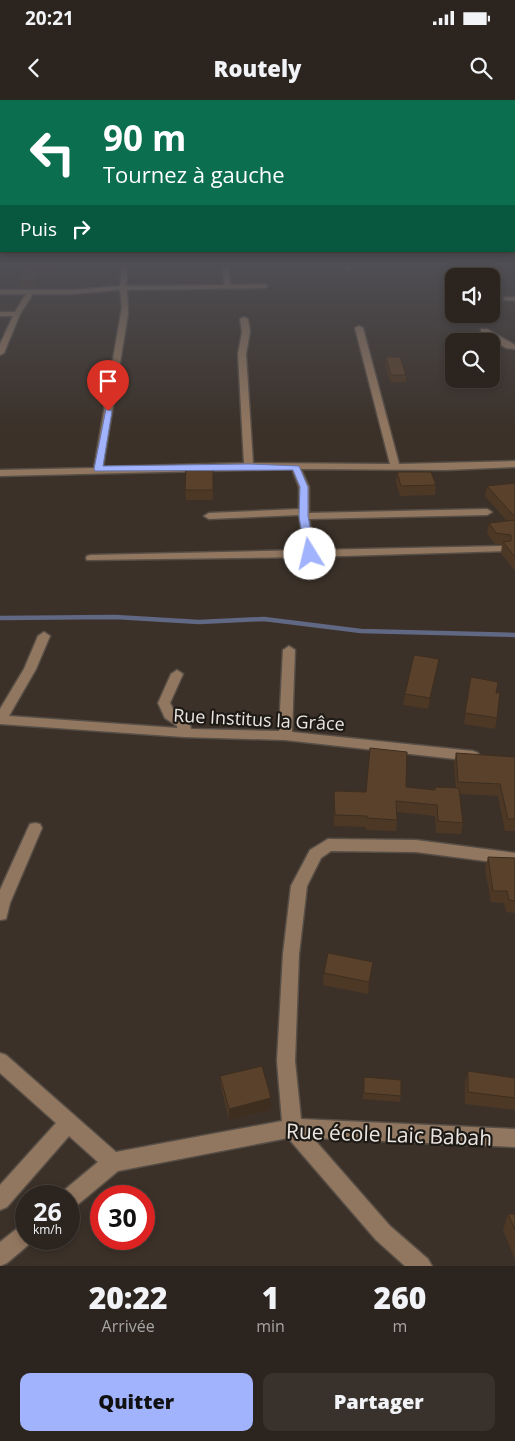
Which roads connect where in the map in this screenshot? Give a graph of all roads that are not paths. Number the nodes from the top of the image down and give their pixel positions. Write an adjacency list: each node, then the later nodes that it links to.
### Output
1 (15, 318): 7 (street)
2 (124, 318): 12 (street)
3 (244, 319): 9 (street)
4 (359, 328): 10 (street)
5 (484, 331): 6 (street)
6 (515, 347)
7 (0, 353)
8 (515, 464): 10 (street)
9 (249, 466): 11 (street); 12 (street)
10 (395, 466): 11 (street)
11 (296, 468): 15 (street)
12 (98, 469): 13 (street)
13 (0, 473)
14 (487, 512): 15 (street)
15 (304, 514): 16 (street); 18 (street)
16 (209, 516)
17 (503, 549): 18 (street)
18 (310, 554): 19 (street)
19 (91, 558)
20 (44, 636): 23 (street)
21 (289, 650): 25 (street)
22 (176, 674): 24 (street)
23 (0, 720): 24 (street, Rue Institus la Grâce)
24 (184, 733): 25 (street, Rue Institus la Grâce)
25 (285, 736): 26 (street, Rue Institus la Grâce)
26 (487, 758)
27 (35, 828): 29 (street)
28 (515, 859): 32 (street)
29 (0, 914)
30 (0, 1061): 31 (street)
31 (69, 1122): 34 (street); 36 (street)
32 (292, 1128): 33 (street, Rue école Laic Babah); 34 (street, Rue école Laic Babah); 39 (street)
33 (515, 1138)
34 (113, 1162): 35 (street, Rue école Laic Babah)
35 (80, 1190)
36 (0, 1200)
37 (15, 1243): 38 (street)
38 (0, 1256)
39 (421, 1266)

